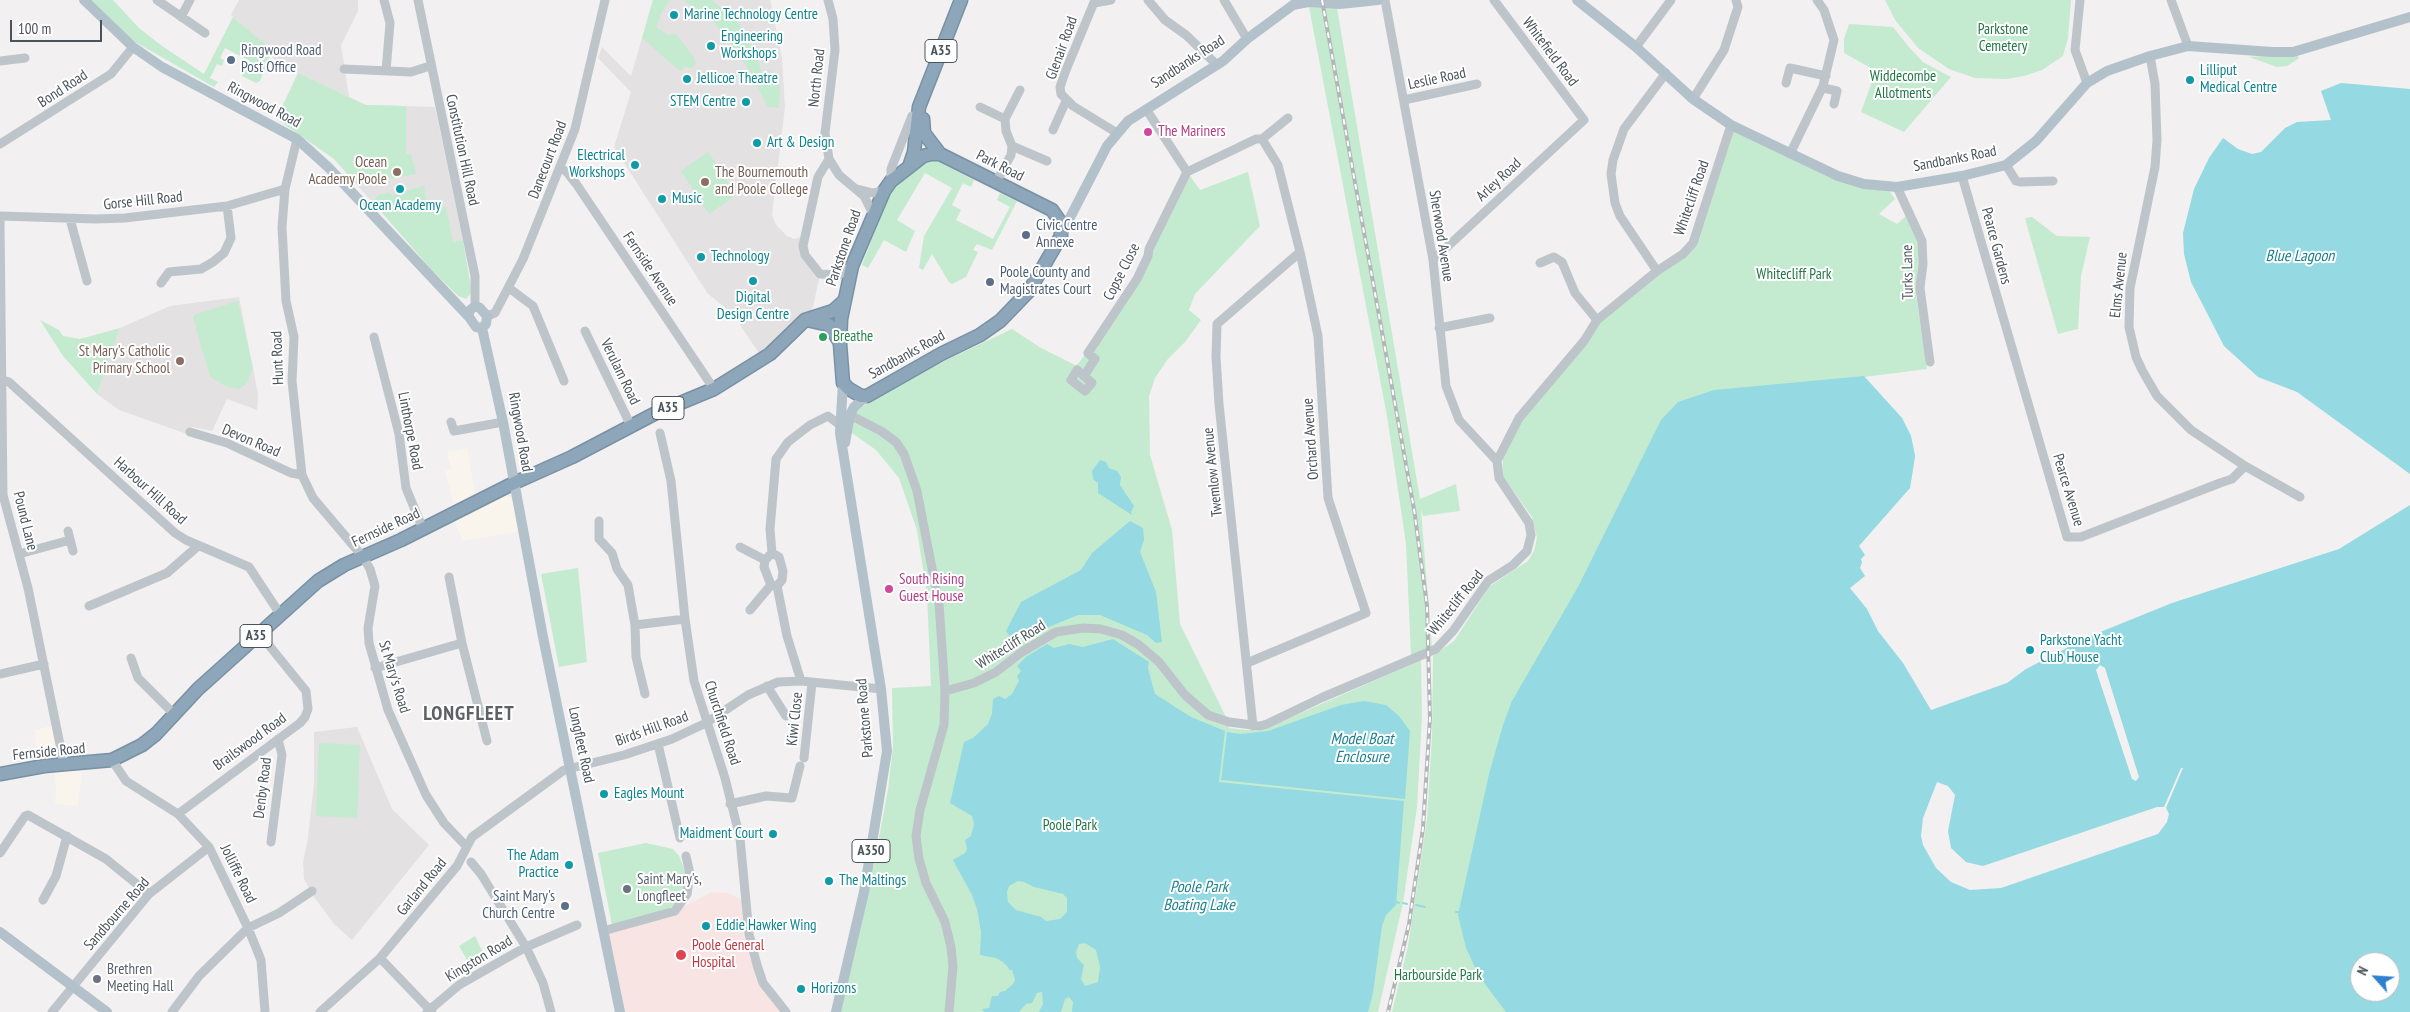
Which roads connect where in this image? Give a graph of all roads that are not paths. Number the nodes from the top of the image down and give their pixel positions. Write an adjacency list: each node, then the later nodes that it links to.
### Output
1 (84, 0): 28 (main road, Ringwood Road)
2 (157, 0): 23 (street)
3 (190, 0): 23 (street)
4 (384, 0): 36 (street)
5 (418, 0): 34 (street, Constitution Hill Road)
6 (605, 0): 70 (street, Danecourt Road)
7 (828, 0): 66 (street, North Road)
8 (961, 0): 49 (highway, A35)
9 (1111, 0): 20 (street, Glenair Road)
10 (1148, 0): 33 (street)
11 (1224, 0): 26 (street)
12 (1378, 0): 21 (main road, Sandbanks Road)
13 (1385, 0): 47 (street, Sherwood Avenue)
14 (1494, 0): 56 (street, Whitefield Road)
15 (1577, 0): 29 (main road, Sandbanks Road)
16 (1671, 0): 29 (street)
17 (1817, 0): 38 (street)
18 (2080, 0): 41 (street)
19 (2171, 0): 27 (street)
20 (1094, 1): 48 (street, Glenair Road)
21 (1294, 3): 26 (main road, Sandbanks Road)
22 (1737, 4): 46 (street)
23 (181, 17): 25 (street)
24 (2410, 17): 27 (main road, Sandbanks Road)
25 (205, 33)
26 (1247, 39): 33 (main road, Sandbanks Road)
27 (2188, 46): 30 (main road, Sandbanks Road)
28 (133, 47): 60 (main road, Ringwood Road); 62 (street, Bond Road)
29 (1636, 47): 37 (main road, Sandbanks Road)
30 (2150, 56): 41 (main road, Sandbanks Road); 125 (street, Elms Avenue)
31 (25, 58): 32 (street)
32 (0, 61)
33 (1217, 65): 52 (main road, Sandbanks Road)
34 (430, 66): 36 (street); 97 (street, Constitution Hill Road)
35 (344, 70): 36 (street)
36 (386, 72)
37 (1666, 73): 46 (main road, Sandbanks Road); 91 (street)
38 (1826, 76): 40 (street); 43 (street)
39 (1839, 81): 45 (street)
40 (1786, 83)
41 (2087, 83): 68 (main road, Sandbanks Road)
42 (1477, 84): 47 (street, Leslie Road)
43 (1823, 88): 45 (street); 65 (street)
44 (1020, 90): 55 (street)
45 (1837, 91): 50 (street)
46 (1693, 99): 57 (main road, Sandbanks Road)
47 (1404, 100): 88 (street, Sherwood Avenue)
48 (1066, 101): 58 (street); 59 (street, Glenair Road)
49 (922, 102): 64 (highway, A35); 69 (highway, A35)
50 (1834, 104)
51 (980, 107): 55 (street)
52 (1146, 109): 59 (main road, Sandbanks Road); 71 (street)
53 (912, 116): 75 (street)
54 (1288, 118): 61 (street)
55 (1006, 119): 63 (street)
56 (1584, 120): 88 (street, Arley Road)
57 (1730, 125): 65 (main road, Sandbanks Road); 91 (street, Whitecliff Road)
58 (1053, 130)
59 (1118, 133): 79 (main road, Sandbanks Road)
60 (297, 139): 78 (street, Hunt Road); 96 (main road, Ringwood Road)
61 (1262, 139): 71 (street); 87 (street, Orchard Avenue)
62 (0, 144)
63 (1012, 146): 67 (street); 74 (street)
64 (940, 154): 69 (highway); 74 (highway, Park Road / A35)
65 (1790, 154): 76 (main road, Sandbanks Road)
66 (829, 159): 77 (street, North Road); 90 (street)
67 (1047, 161)
68 (2006, 165): 72 (main road, Sandbanks Road); 73 (street)
69 (909, 167): 75 (highway, Parkstone Road)
70 (560, 168): 94 (street, Danecourt Road); 114 (street, Fernside Avenue)
71 (1187, 172): 110 (street, Copse Close)
72 (1962, 176): 76 (main road, Sandbanks Road); 103 (street, Pearce Gardens)
73 (2053, 181)
74 (996, 182): 81 (highway, Park Road / A35)
75 (887, 186): 77 (street); 82 (highway, Parkstone Road)
76 (1897, 187): 109 (street, Turks Lane)
77 (854, 188): 82 (street, North Road)
78 (285, 189): 80 (street, Gorse Hill Road); 126 (street, Hunt Road)
79 (1080, 199): 81 (main road); 86 (main road, Sandbanks Road)
80 (227, 206): 84 (street, Gorse Hill Road); 93 (street)
81 (1052, 210): 86 (highway)
82 (873, 214): 90 (highway, Parkstone Road)
83 (0, 216): 84 (street, Gorse Hill Road)
84 (70, 219): 92 (street)
85 (0, 221): 111 (street, Pound Lane)
86 (1061, 236): 115 (highway, Sandbanks Road)
87 (1300, 252): 151 (street, Twemlow Avenue); 151 (street, Orchard Avenue)
88 (1433, 260): 105 (street, Sherwood Avenue)
89 (1540, 263): 102 (street)
90 (852, 266): 95 (highway, Parkstone Road)
91 (1657, 271): 102 (street, Whitecliff Road)
92 (86, 281)
93 (161, 283)
94 (509, 288): 98 (street, Danecourt Road); 112 (street)
95 (844, 301): 101 (highway, Fernside Road / A35); 108 (highway, Parkstone Road)
96 (454, 302): 97 (main road); 99 (main road, Ringwood Road)
97 (475, 306): 98 (main road); 99 (main road)
98 (487, 316): 104 (main road)
99 (468, 317): 104 (main road)
100 (1490, 318): 105 (street)
101 (806, 320): 108 (highway); 114 (highway, Fernside Road / A35)
102 (1597, 320): 124 (street, Whitecliff Road)
103 (2004, 323): 125 (street, Pearce Avenue)
104 (482, 328): 118 (main road, Ringwood Road)
105 (1439, 328): 124 (street, Sherwood Avenue)
106 (585, 331): 120 (street, Verulam Road)
107 (374, 337): 131 (street, Linthorpe Road)
108 (840, 344): 113 (highway, Parkstone Road)
109 (1930, 362)
110 (1084, 376)
111 (3, 380): 128 (street, Pound Lane); 134 (street, Harbour Hill Road)
112 (564, 382)
113 (844, 382): 115 (highway); 119 (main road, Parkstone Road / A350)
114 (714, 389): 120 (highway, Fernside Road / A35)
115 (862, 395): 116 (main road)
116 (850, 415): 123 (main road, Parkstone Road / A350); 159 (street)
117 (451, 422): 118 (street)
118 (503, 422): 127 (main road, Ringwood Road)
119 (840, 425): 123 (main road, Parkstone Road / A350); 137 (street)
120 (630, 426): 127 (highway, Fernside Road / A35)
121 (190, 432): 126 (street, Devon Road)
122 (660, 433): 146 (street, Churchfield Road)
123 (845, 449): 158 (main road, Parkstone Road / A350)
124 (1497, 461): 164 (street, Whitecliff Road)
125 (2245, 466): 129 (street, Elms Avenue)
126 (302, 475): 139 (street, Hunt Road)
127 (514, 483): 131 (highway, Fernside Road / A35); 170 (main road, Longfleet Road)
128 (1, 495): 138 (street, Pound Lane)
129 (2300, 497)
130 (599, 521): 147 (street)
131 (423, 529): 139 (highway, Fernside Road / A35)
132 (68, 531): 133 (street)
133 (70, 540): 136 (street); 138 (street)
134 (198, 546): 143 (street); 145 (street, Harbour Hill Road)
135 (740, 547): 140 (street)
136 (73, 551)
137 (772, 553): 140 (street); 142 (street)
138 (19, 554): 152 (street, Pound Lane)
139 (363, 557): 145 (highway, Fernside Road / A35); 153 (street, St Mary's Road)
140 (765, 560): 142 (street)
141 (449, 577): 149 (street)
142 (774, 585): 144 (street); 155 (street)
143 (89, 606)
144 (750, 610)
145 (280, 614): 148 (highway, Fernside Road / A35)
146 (685, 619): 147 (street); 163 (street, Churchfield Road)
147 (635, 625): 160 (street)
148 (260, 633): 161 (highway, Fernside Road / A35); 165 (street, Brailswood Road)
149 (462, 643): 153 (street); 166 (street)
150 (130, 658): 161 (street)
151 (1247, 663): 164 (street, Twemlow Avenue)
152 (44, 664): 154 (street); 169 (street, Pound Lane)
153 (375, 668): 177 (street, St Mary's Road)
154 (0, 674)
155 (801, 681): 156 (street, Birds Hill Road); 157 (street, Birds Hill Road)
156 (812, 683): 158 (street, Birds Hill Road); 172 (street, Kiwi Close)
157 (767, 686): 162 (street); 163 (street, Birds Hill Road)
158 (881, 688): 201 (main road, Parkstone Road / A350)
159 (945, 691): 164 (street, Whitecliff Road); 202 (street)
160 (645, 694)
161 (174, 714): 168 (highway, Fernside Road / A35)
162 (786, 716)
163 (706, 723): 167 (street, Birds Hill Road); 172 (street, Churchfield Road)
164 (1253, 726)
165 (278, 739): 173 (street, Brailswood Road); 176 (street, Denby Road)
166 (487, 741)
167 (658, 744): 170 (street, Birds Hill Road); 175 (street)
168 (112, 760): 169 (highway, Fernside Road / A35); 173 (street, Jolliffe Road)
169 (64, 764): 171 (highway, Fernside Road / A35)
170 (570, 767): 177 (street, Garland Road); 187 (main road, Longfleet Road)
171 (0, 774)
172 (730, 804): 200 (street, Churchfield Road)
173 (178, 814): 178 (street, Jolliffe Road)
174 (67, 836): 179 (street); 183 (street); 184 (street)
175 (680, 838)
176 (271, 842)
177 (466, 846): 190 (street, Garland Road)
178 (209, 847): 183 (street, Sandbourne Road); 186 (street, Jolliffe Road)
179 (0, 853)
180 (686, 856): 187 (street)
181 (471, 862): 189 (street)
182 (312, 891): 186 (street)
183 (149, 894): 191 (street, Sandbourne Road)
184 (43, 900)
185 (577, 925): 189 (street, Kingston Road)
186 (245, 931): 196 (street); 197 (street, Jolliffe Road)
187 (603, 931): 199 (main road, Longfleet Road)
188 (0, 932): 191 (main road)
189 (526, 947): 192 (street, Kingston Road); 193 (street)
190 (380, 958): 192 (street); 198 (street, Garland Road)
191 (74, 986): 194 (street, Sandbourne Road); 195 (main road)
192 (429, 1011)
193 (548, 1011)
194 (52, 1012)
195 (107, 1012)
196 (172, 1012)
197 (265, 1012)
198 (320, 1012)
199 (620, 1012)
200 (786, 1012)
201 (836, 1012)
202 (949, 1012)

